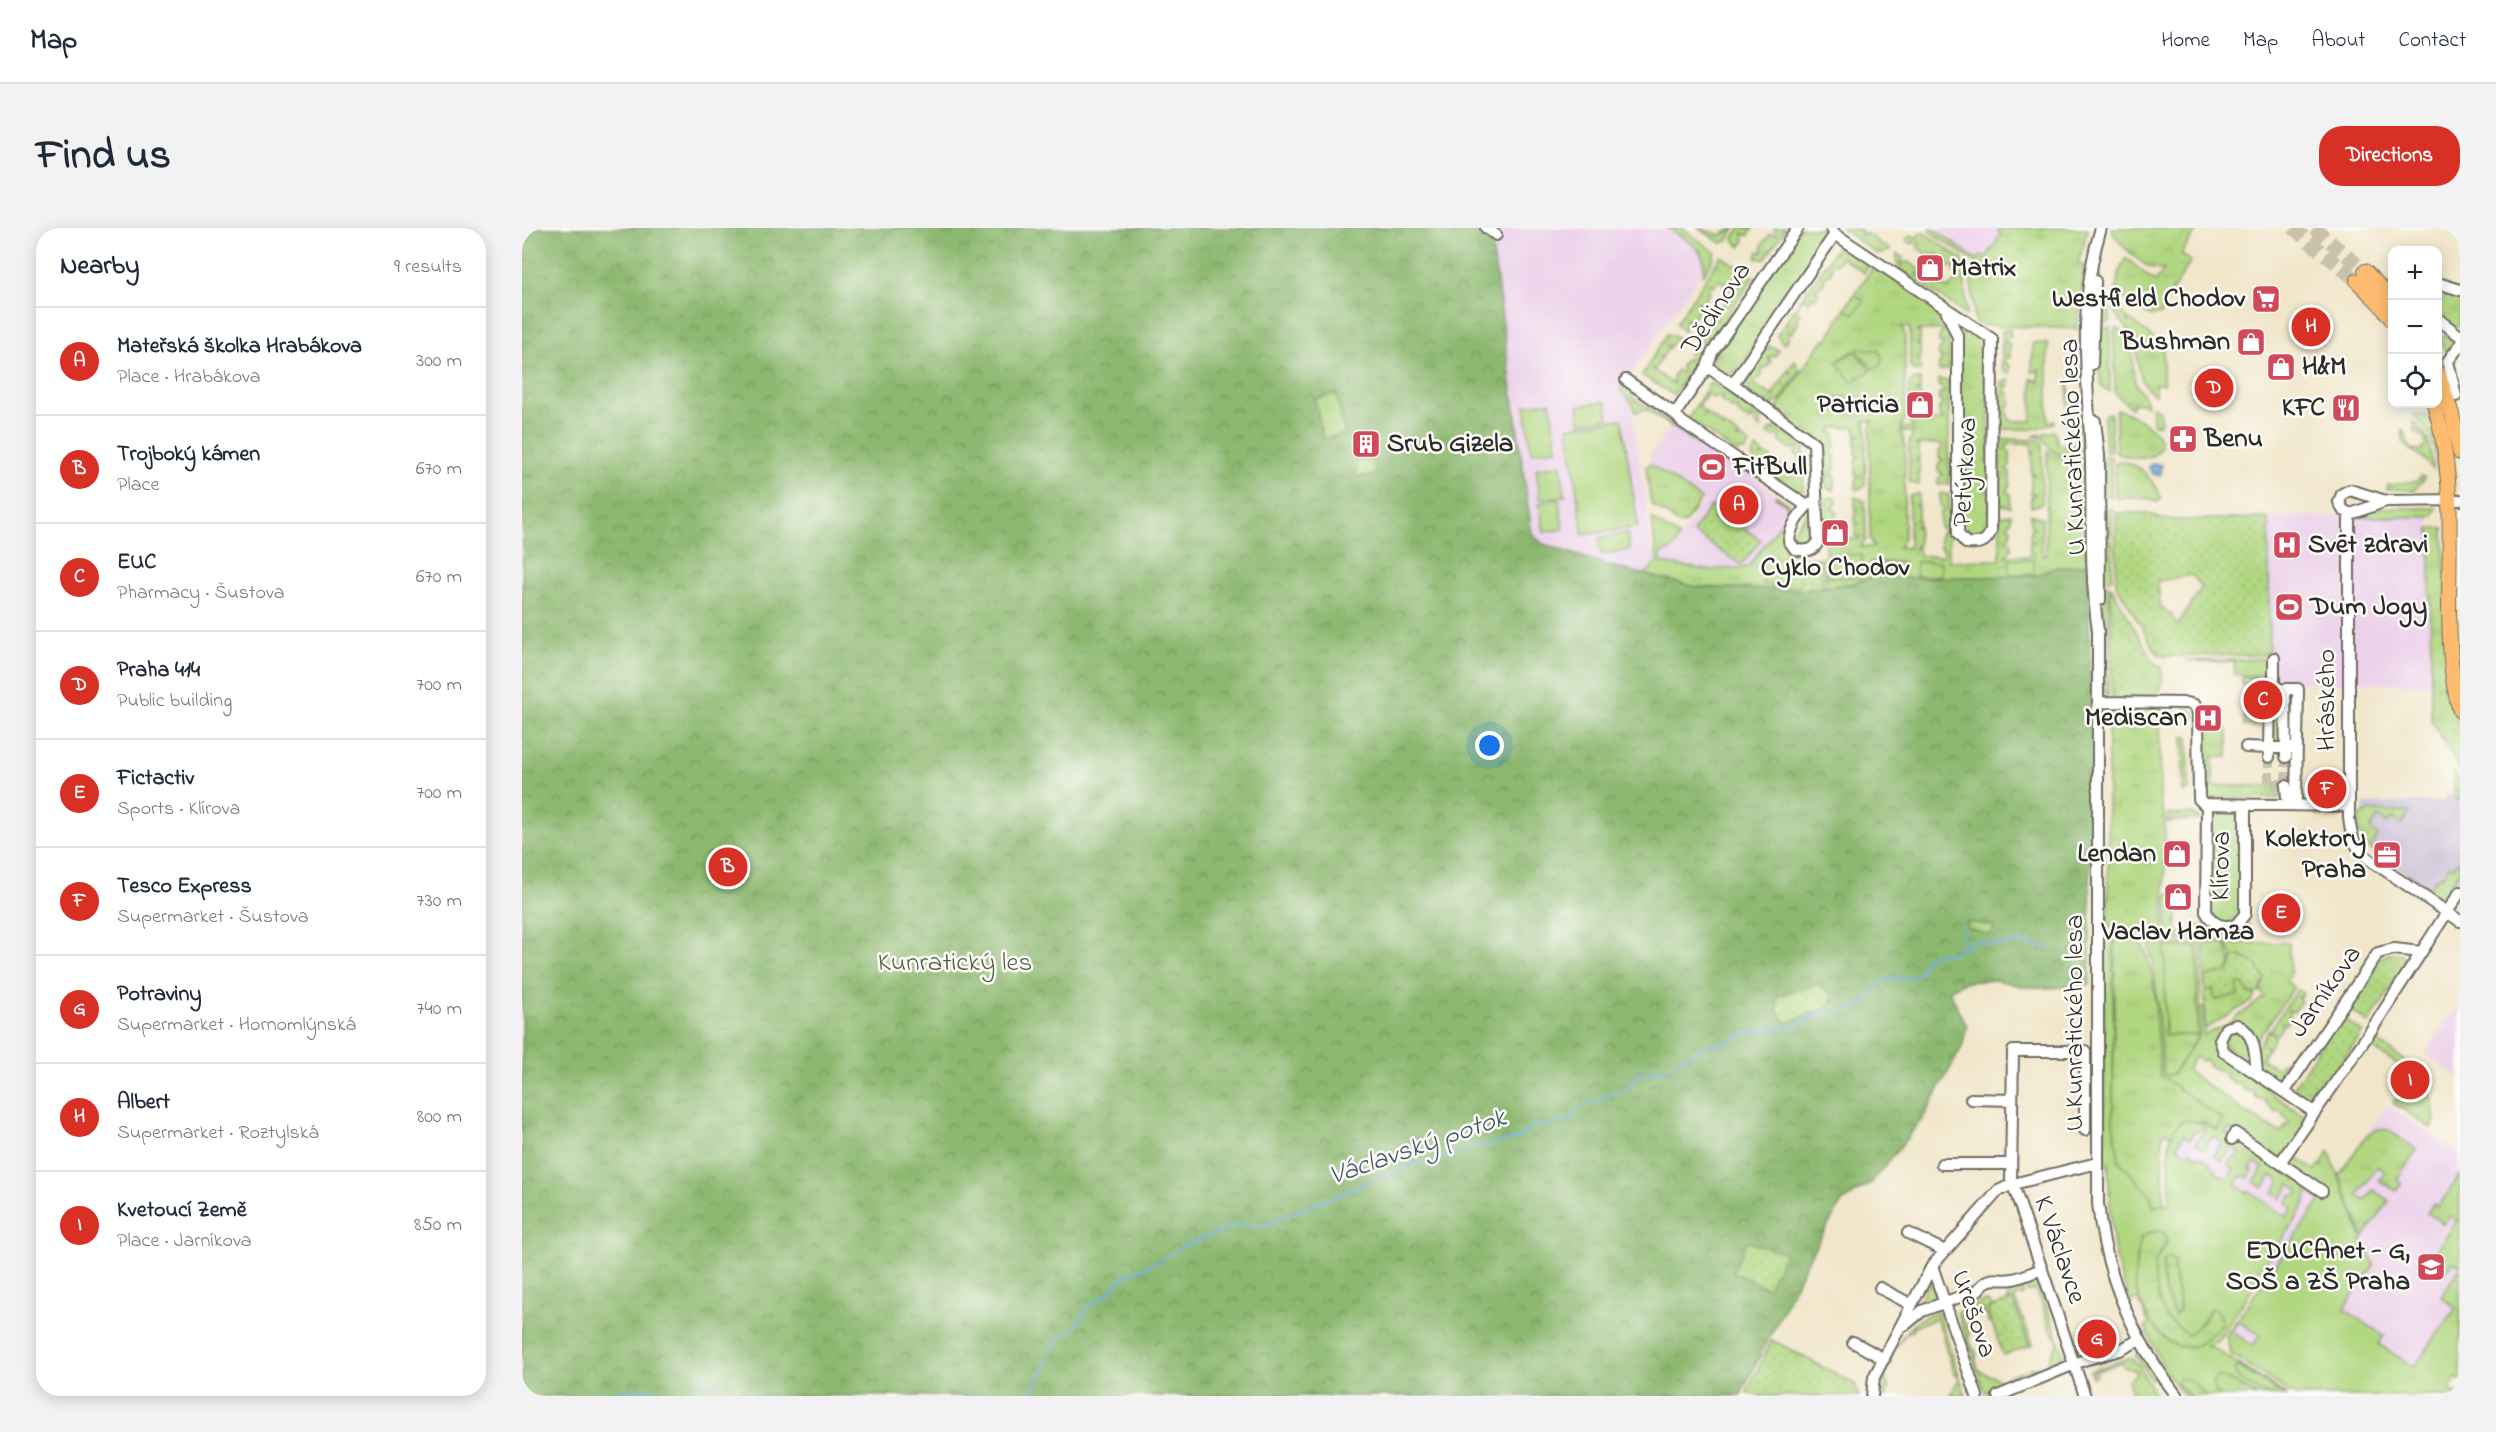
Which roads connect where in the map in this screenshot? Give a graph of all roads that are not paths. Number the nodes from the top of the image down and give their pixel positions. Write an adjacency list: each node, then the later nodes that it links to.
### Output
1 (1486, 228): 6 (street)
2 (1798, 228): 18 (street, Dědinova)
3 (2101, 228): 29 (street, U Kunratického lesa)
4 (2108, 228): 29 (street, U Kunratického lesa)
5 (1833, 231): 10 (street, Petýrkova); 20 (street, Dědinova)
6 (1496, 235)
7 (2442, 284): 8 (street)
8 (2460, 290)
9 (2388, 296): 11 (main road)
10 (1946, 310): 13 (street, Petýrkova); 15 (street, Petýrkova)
11 (2388, 315)
12 (2442, 322): 14 (street)
13 (1977, 328): 15 (street); 15 (street, Petýrkova)
14 (2458, 332)
15 (1958, 337)
16 (2460, 345): 17 (street)
17 (2442, 364): 21 (street); 24 (main road)
18 (1707, 367): 20 (street); 23 (street, Dědinova)
19 (1626, 380): 23 (street)
20 (1733, 384): 23 (street)
21 (2456, 396)
22 (2435, 408): 26 (main road)
23 (1675, 414)
24 (2460, 453)
25 (2358, 494): 27 (street); 28 (street, Hráského); 28 (street, Hráského)
26 (2454, 500): 27 (street); 33 (main road)
27 (2386, 501): 28 (street)
28 (2354, 512): 42 (street, Hráského)
29 (2098, 631): 32 (street, U Kunratického lesa)
30 (2274, 658): 31 (street)
31 (2280, 689): 34 (street); 35 (street); 37 (street)
32 (2097, 702): 40 (street, Klírova); 54 (street, U Kunratického lesa)
33 (2460, 711)
34 (2270, 730): 35 (street); 38 (street)
35 (2286, 730): 37 (street)
36 (2246, 747): 38 (street)
37 (2289, 751): 38 (street); 39 (street)
38 (2269, 752)
39 (2286, 786)
40 (2207, 806): 41 (street); 41 (street, Klírova)
41 (2246, 806): 42 (street)
42 (2349, 806): 44 (street, Hráského)
43 (2460, 892): 44 (street, Jarníkova)
44 (2445, 911): 45 (street, Hráského); 46 (street, Jarníkova)
45 (2460, 921)
46 (2421, 952): 48 (street, Jarníkova); 51 (street, Jarníkova)
47 (2257, 1073): 47 (street, Jarníkova); 48 (street, Jarníkova)
48 (2285, 1091): 51 (street, Jarníkova)
49 (1971, 1099): 50 (street)
50 (2012, 1100): 52 (street, K Václavce); 57 (street, K Václavce)
51 (2314, 1112): 55 (street, Jarníkova)
52 (2085, 1130)
53 (2232, 1139): 55 (street)
54 (2097, 1162): 58 (street, Urešova); 68 (street, U Kunratického lesa)
55 (2280, 1163): 59 (street)
56 (1942, 1164): 57 (street)
57 (2011, 1164): 58 (street, K Václavce)
58 (2013, 1184): 61 (street, Urešova); 63 (street, K Václavce)
59 (2322, 1191)
60 (1908, 1233): 61 (street, Urešova)
61 (1945, 1251): 62 (street, Urešova)
62 (1932, 1266): 65 (street, Urešova); 66 (street)
63 (2042, 1269): 65 (street); 71 (street, K Václavce)
64 (1880, 1288): 66 (street)
65 (1945, 1302): 67 (street); 73 (street, Urešova)
66 (1912, 1305): 67 (street)
67 (1896, 1334): 70 (street)
68 (2139, 1340): 71 (street); 76 (street, U Kunratického lesa)
69 (1852, 1342): 70 (street)
70 (1884, 1359): 72 (street)
71 (2074, 1364): 74 (street); 75 (street, K Václavce)
72 (1872, 1396)
73 (1977, 1396)
74 (1998, 1396)
75 (2085, 1396)
76 (2177, 1396)

